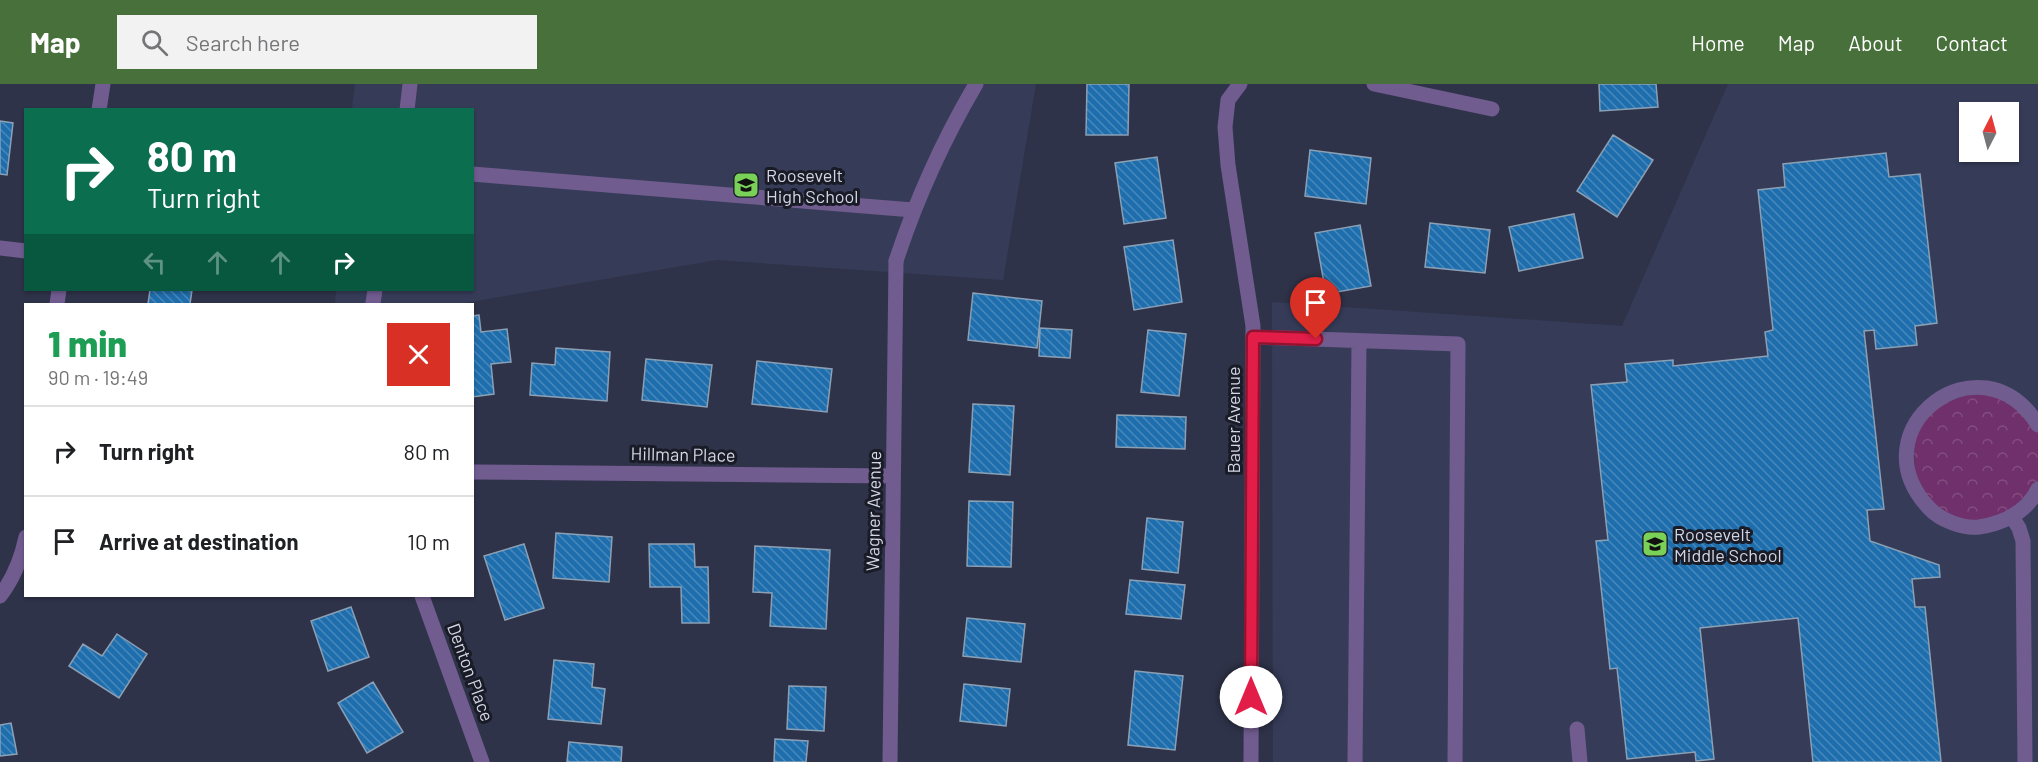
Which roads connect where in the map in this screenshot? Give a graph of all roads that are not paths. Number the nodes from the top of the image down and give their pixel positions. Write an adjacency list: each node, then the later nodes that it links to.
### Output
1 (103, 84): 6 (street)
2 (410, 84): 7 (street)
3 (976, 84): 10 (street, Wagner Avenue)
4 (1240, 84): 13 (street, Bauer Avenue)
5 (1374, 84): 8 (street)
6 (99, 108)
7 (407, 108)
8 (1492, 109)
9 (474, 174): 10 (street)
10 (913, 210): 17 (street, Wagner Avenue)
11 (0, 248): 12 (street)
12 (24, 251)
13 (1253, 337): 14 (street); 26 (street, Bauer Avenue)
14 (1359, 341): 27 (street); 28 (street)
15 (2038, 425): 19 (street)
16 (474, 471): 17 (street, Hillman Place)
17 (892, 476): 25 (street, Wagner Avenue)
18 (2038, 489): 19 (street)
19 (2012, 517): 30 (street)
20 (24, 546): 21 (street)
21 (0, 596)
22 (422, 597): 24 (street, Denton Place)
23 (1577, 729): 29 (street)
24 (482, 762)
25 (890, 762)
26 (1251, 762)
27 (1355, 762)
28 (1455, 762)
29 (1580, 762)
30 (2025, 762)

